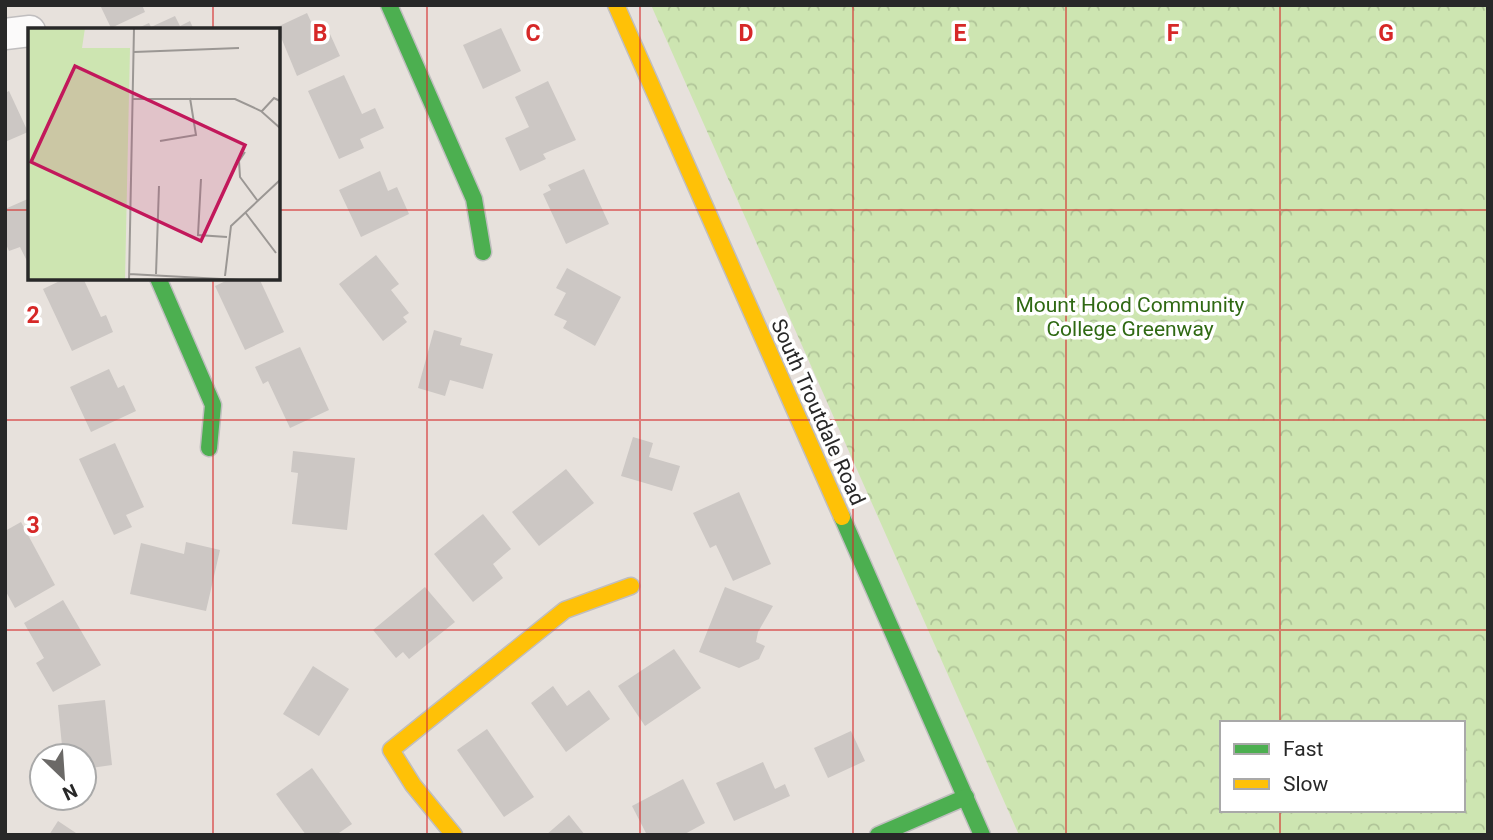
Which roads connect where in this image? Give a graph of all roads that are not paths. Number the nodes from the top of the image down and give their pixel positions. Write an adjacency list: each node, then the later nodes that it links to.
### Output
1 (389, 5): 5 (street)
2 (616, 5): 9 (street, South Troutdale Road)
3 (28, 31): 4 (street)
4 (5, 34)
5 (483, 252)
6 (159, 280): 7 (street)
7 (209, 448)
8 (631, 586): 10 (street)
9 (966, 797): 11 (street); 12 (street, South Troutdale Road)
10 (454, 835)
11 (878, 835)
12 (982, 835)

